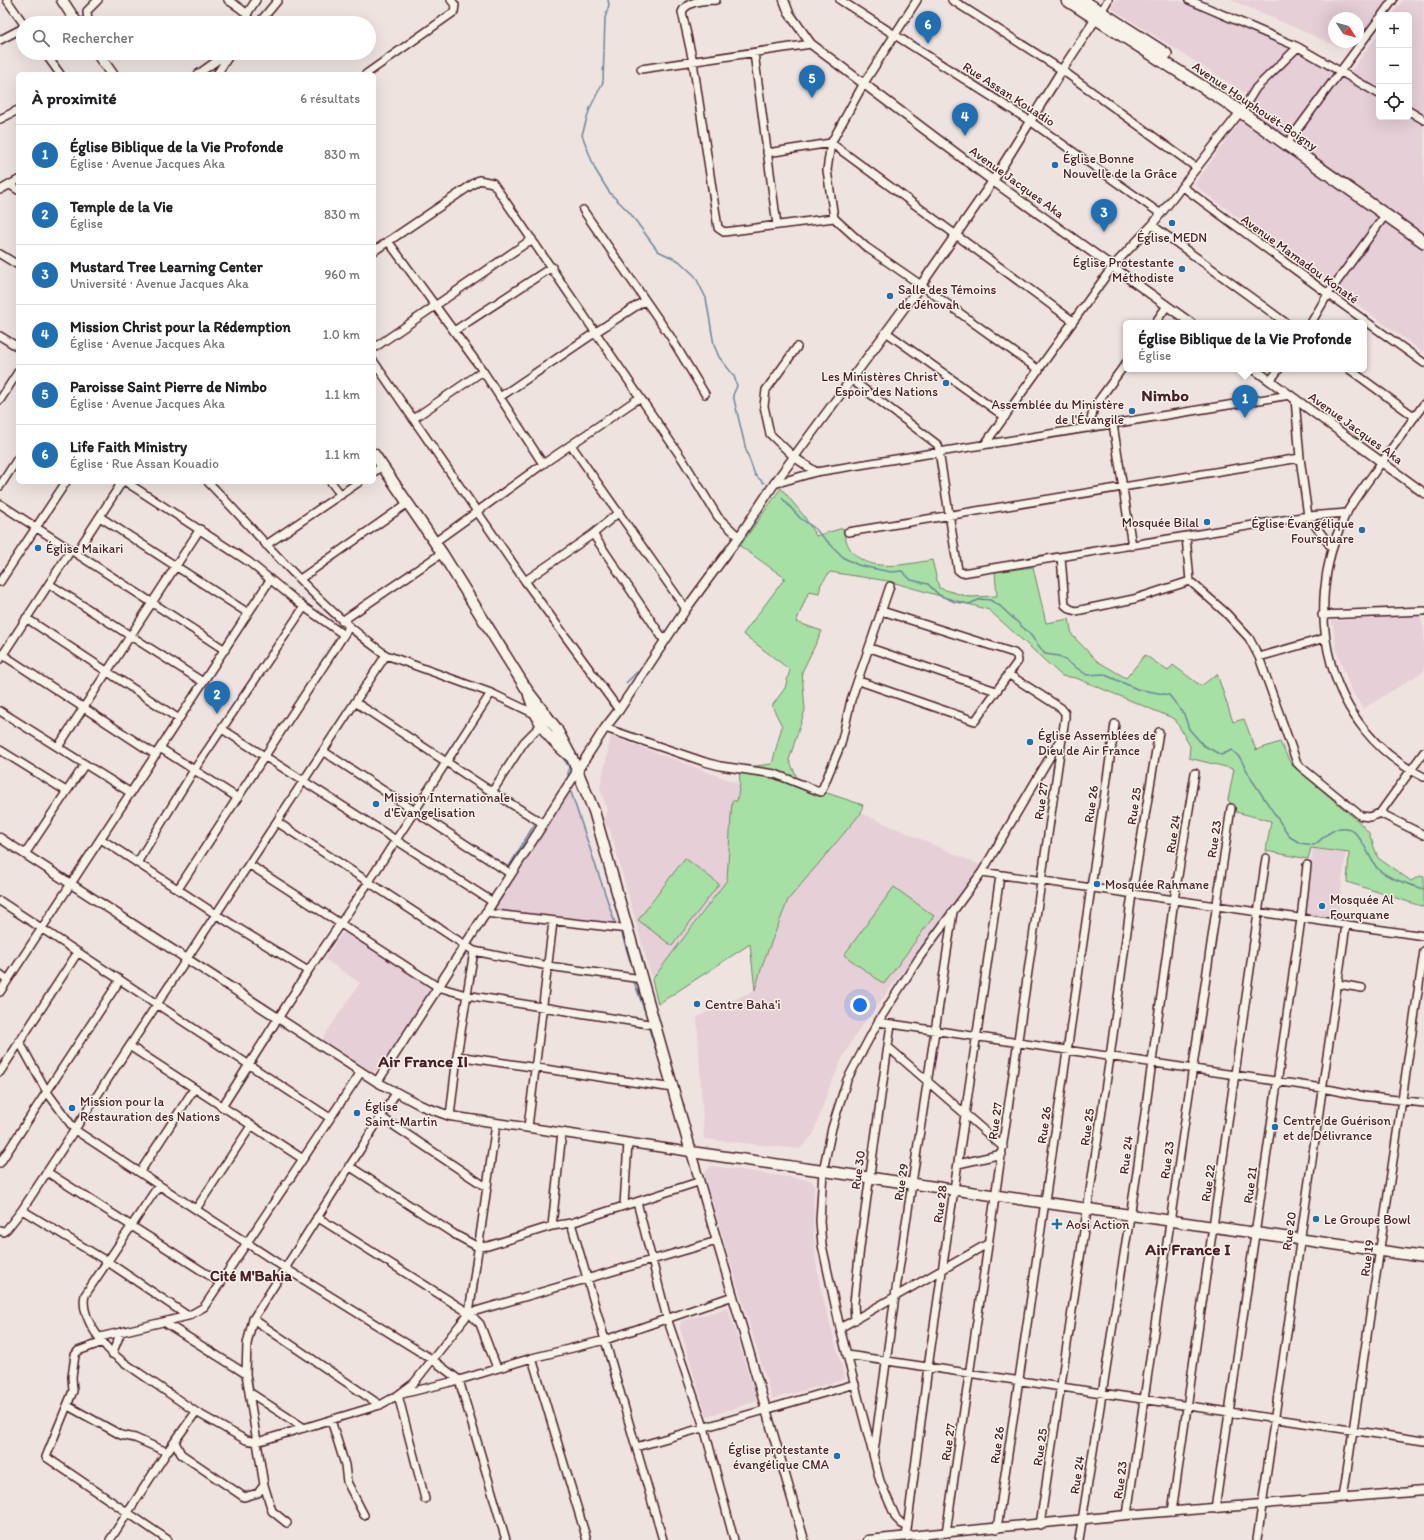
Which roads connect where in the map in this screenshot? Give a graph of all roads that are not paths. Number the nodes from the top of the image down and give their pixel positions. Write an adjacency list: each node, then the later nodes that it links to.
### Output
1 (7, 0): 21 (street)
2 (62, 0): 22 (main road)
3 (98, 0): 23 (street)
4 (228, 0): 19 (street)
5 (256, 0): 19 (street)
6 (278, 0): 24 (street)
7 (452, 0): 43 (street)
8 (716, 0): 36 (street)
9 (784, 0): 29 (street, Avenue Jacques Aka)
10 (840, 0): 27 (street, Rue Assan Kouadio)
11 (916, 0): 27 (street)
12 (952, 0): 38 (street)
13 (1066, 0): 20 (highway, Avenue Houphouët-Boigny)
14 (1082, 0): 20 (highway, Avenue Houphouët-Boigny)
15 (1108, 0): 20 (street)
16 (1189, 0): 30 (street)
17 (1393, 0): 18 (street)
18 (1384, 12)
19 (246, 14)
20 (1098, 15): 38 (street); 47 (highway, Avenue Houphouët-Boigny)
21 (18, 16)
22 (72, 16)
23 (88, 16)
24 (265, 16)
25 (1376, 23): 44 (street)
26 (16, 32): 28 (street)
27 (894, 35): 45 (street); 52 (street, Rue Assan Kouadio)
28 (0, 40)
29 (811, 44): 31 (street); 45 (street, Avenue Jacques Aka)
30 (1298, 47): 44 (street); 47 (street)
31 (754, 53): 36 (street); 55 (street)
32 (50, 60): 39 (street)
33 (102, 60): 40 (main road)
34 (219, 60): 41 (street)
35 (226, 60): 42 (street)
36 (693, 62): 37 (street); 68 (street)
37 (642, 69)
38 (1062, 70): 52 (street); 56 (street)
39 (59, 72)
40 (111, 72)
41 (201, 72)
42 (219, 72)
43 (369, 72)
44 (1340, 72): 46 (street); 53 (street)
45 (864, 84): 54 (street); 57 (street, Avenue Jacques Aka)
46 (1376, 92)
47 (1243, 109): 53 (highway, Avenue Houphouët-Boigny); 56 (street); 65 (highway, Avenue Houphouët-Boigny)
48 (16, 111): 50 (street)
49 (1412, 113): 51 (street)
50 (0, 119)
51 (1424, 120)
52 (1030, 121): 57 (street); 64 (street, Rue Assan Kouadio)
53 (1291, 138): 69 (highway, Avenue Houphouët-Boigny)
54 (831, 143): 55 (street); 66 (street); 70 (street)
55 (767, 153): 68 (street)
56 (1197, 168): 60 (street)
57 (993, 180): 70 (street); 77 (street, Avenue Jacques Aka)
58 (16, 181): 59 (street)
59 (8, 184): 61 (street); 62 (street)
60 (1183, 187): 64 (street); 80 (street, Avenue Mamadou Konaté)
61 (16, 189)
62 (0, 190)
63 (583, 210): 81 (street)
64 (1161, 214): 67 (street)
65 (1386, 214): 73 (highway, Avenue Houphouët-Boigny); 80 (street)
66 (834, 218): 68 (street); 79 (street)
67 (1152, 225): 77 (street); 86 (street)
68 (777, 226)
69 (1424, 234)
70 (956, 235): 79 (street); 89 (street)
71 (532, 239): 72 (street); 78 (street); 82 (street)
72 (388, 241): 74 (street); 82 (street)
73 (1424, 242)
74 (376, 250)
75 (0, 254): 76 (street)
76 (16, 264)
77 (1113, 266): 83 (street, Avenue Jacques Aka); 89 (street)
78 (552, 268): 91 (street); 92 (street)
79 (922, 285): 93 (street); 101 (street)
80 (1328, 294): 87 (street); 88 (street, Avenue Mamadou Konaté)
81 (644, 301): 92 (street); 109 (street)
82 (435, 305): 91 (street); 96 (street)
83 (1167, 306): 84 (street); 85 (street, Avenue Jacques Aka)
84 (1157, 320)
85 (1187, 320)
86 (1282, 320)
87 (1313, 320)
88 (1364, 320)
89 (1073, 322): 101 (street)
90 (1367, 322): 98 (street, Avenue Mamadou Konaté)
91 (454, 331): 102 (street)
92 (596, 332): 110 (street); 112 (street)
93 (886, 332): 107 (street); 116 (street)
94 (0, 336): 95 (street)
95 (16, 346)
96 (376, 347)
97 (797, 347): 123 (street)
98 (1424, 363)
99 (376, 365): 117 (street)
100 (1123, 367): 119 (street)
101 (1039, 370): 116 (street)
102 (483, 371): 110 (street); 117 (street)
103 (1258, 372): 108 (street, Avenue Jacques Aka)
104 (1277, 372): 108 (street)
105 (1354, 372): 115 (street)
106 (16, 375): 113 (street)
107 (852, 380): 122 (street); 123 (street)
108 (1270, 381): 111 (street, Avenue Jacques Aka)
109 (705, 394)
110 (500, 397): 127 (street)
111 (1292, 397): 118 (street); 124 (street); 126 (street, Avenue Jacques Aka)
112 (639, 398): 121 (street); 153 (street)
113 (0, 400)
114 (1424, 404): 115 (street)
115 (1415, 416): 126 (street)
116 (1005, 417): 120 (street)
117 (413, 419): 143 (street)
118 (1113, 424): 119 (street); 138 (street)
119 (1089, 428): 120 (street)
120 (985, 444): 122 (street)
121 (571, 445): 127 (street); 144 (street)
122 (939, 452): 129 (street); 146 (street)
123 (794, 457): 129 (street); 136 (street)
124 (1300, 458): 138 (street); 147 (street)
125 (16, 461): 137 (street)
126 (1382, 462): 139 (street, Avenue Jacques Aka); 145 (street)
127 (543, 464): 143 (street)
128 (378, 469): 141 (main road)
129 (816, 472): 136 (street)
130 (65, 484): 149 (street)
131 (121, 484): 148 (street)
132 (129, 484): 150 (street)
133 (210, 484): 156 (street)
134 (333, 484): 140 (street)
135 (356, 484): 140 (street)
136 (774, 484): 153 (street)
137 (0, 486)
138 (1123, 486): 146 (street); 157 (street)
139 (1424, 492)
140 (341, 495): 156 (street)
141 (408, 503): 155 (main road); 163 (street)
142 (0, 504): 149 (street)
143 (478, 512): 155 (street); 165 (street)
144 (619, 512): 152 (street); 172 (street)
145 (1347, 513): 147 (street); 158 (street)
146 (949, 515): 151 (street); 161 (street)
147 (1308, 516): 154 (street); 158 (street)
148 (100, 517): 159 (street); 162 (street)
149 (36, 527): 159 (street); 167 (street)
150 (200, 529): 162 (street); 164 (street)
151 (848, 532)
152 (593, 534): 165 (street); 183 (street)
153 (739, 536): 172 (street)
154 (1186, 537): 157 (street); 166 (street)
155 (435, 542): 160 (main road)
156 (266, 545): 163 (street)
157 (1132, 546): 161 (street)
158 (1332, 548): 176 (street)
159 (74, 552): 168 (street); 170 (street)
160 (442, 553): 178 (street); 193 (main road)
161 (1061, 557): 166 (street)
162 (176, 566): 170 (street); 175 (street)
163 (300, 579): 178 (street)
164 (270, 580): 171 (street); 175 (street)
165 (525, 581): 198 (street)
166 (1190, 581): 188 (street)
167 (0, 582)
168 (49, 584): 177 (street); 181 (street)
169 (890, 586): 174 (street)
170 (152, 603): 181 (street); 185 (street)
171 (304, 607): 180 (street); 206 (street)
172 (686, 609): 183 (street)
173 (1424, 610): 176 (street)
174 (882, 611): 184 (street); 190 (street)
175 (248, 612): 185 (street)
176 (1322, 615): 182 (street)
177 (26, 618): 187 (street); 189 (street)
178 (342, 621): 179 (street)
179 (349, 627): 180 (street); 186 (street)
180 (344, 635): 215 (street)
181 (131, 636): 189 (street); 192 (street)
182 (1324, 638): 188 (street); 220 (street)
183 (664, 640): 198 (street)
184 (870, 648): 191 (street); 194 (street)
185 (225, 650): 192 (street)
186 (386, 655): 195 (street); 196 (street)
187 (1, 657): 197 (street)
188 (1259, 658): 231 (street)
189 (108, 672): 197 (street); 201 (street)
190 (1008, 674): 194 (street); 208 (street, Rue 27)
191 (859, 681): 194 (street); 205 (street)
192 (203, 682): 201 (street)
193 (527, 690): 200 (main road); 202 (main road)
194 (996, 691)
195 (491, 693): 200 (street); 217 (street)
196 (356, 702): 212 (street); 217 (street)
197 (84, 708): 209 (street); 214 (street)
198 (619, 710): 205 (street)
199 (0, 711): 209 (street)
200 (535, 714): 202 (street); 204 (main road)
201 (179, 719): 210 (street)
202 (550, 719): 216 (main road)
203 (1115, 724): 249 (street, Rue 26)
204 (540, 725): 216 (main road); 226 (street)
205 (605, 728): 221 (street)
206 (222, 729): 215 (street); 219 (street)
207 (1158, 732): 251 (street, Rue 25)
208 (1063, 735): 243 (street); 247 (street, Rue 27)
209 (58, 747): 218 (street)
210 (160, 748): 214 (street); 219 (street)
211 (0, 750): 225 (street)
212 (323, 751): 224 (street); 230 (street)
213 (1424, 752): 220 (street)
214 (156, 755): 227 (street)
215 (264, 757): 224 (street); 228 (street)
216 (572, 758): 221 (main road)
217 (446, 761): 226 (street); 230 (street)
218 (84, 764): 225 (street); 227 (street)
219 (194, 770): 228 (street); 240 (street)
220 (1410, 771): 223 (street); 231 (street)
221 (577, 772): 233 (street); 265 (main road)
222 (1195, 772): 252 (street, Rue 24)
223 (1424, 778)
224 (303, 782): 232 (street); 236 (street)
225 (66, 791): 238 (street)
226 (492, 792): 233 (street)
227 (131, 793): 237 (street)
228 (238, 798): 250 (street)
229 (1231, 808): 255 (street, Rue 23)
230 (414, 810): 236 (street); 244 (street)
231 (1380, 813): 234 (street)
232 (277, 822): 242 (street); 246 (street)
233 (544, 824): 244 (street)
234 (1424, 835)
235 (0, 838): 238 (street)
236 (397, 838): 246 (street); 254 (street)
237 (101, 839): 240 (street); 248 (street)
238 (25, 854): 248 (street)
239 (1266, 858): 257 (street, Rue 22)
240 (137, 862): 250 (street)
241 (1307, 864): 260 (street, Rue 21)
242 (250, 865): 259 (street); 262 (street)
243 (982, 872): 245 (street); 256 (street)
244 (511, 874): 254 (street)
245 (1000, 876): 247 (street); 290 (street, Rue 28)
246 (368, 882): 262 (street); 267 (street)
247 (1042, 882): 249 (street); 292 (street, Rue 27)
248 (71, 885): 264 (street); 271 (street)
249 (1091, 889): 251 (street); 295 (street, Rue 26)
250 (178, 890): 259 (street)
251 (1132, 894): 252 (street); 297 (street, Rue 25)
252 (1174, 900): 255 (street); 298 (street, Rue 24)
253 (0, 901): 264 (street)
254 (493, 902): 258 (street)
255 (1215, 907): 257 (street); 301 (street, Rue 23)
256 (953, 910): 286 (street); 289 (street, Rue 29)
257 (1257, 912): 260 (street); 304 (street, Rue 22)
258 (485, 914): 261 (street); 267 (street)
259 (217, 915): 271 (street); 273 (street)
260 (1301, 919): 263 (street); 307 (street, Rue 21)
261 (553, 922): 265 (street); 272 (street)
262 (341, 925): 273 (street); 279 (street)
263 (1346, 925): 266 (street); 278 (street, Rue 20)
264 (42, 929): 270 (street); 276 (street)
265 (628, 929): 275 (main road)
266 (1424, 936)
267 (465, 946): 268 (street); 279 (street)
268 (474, 951): 272 (street); 282 (street)
269 (1424, 951): 313 (street, Rue 19)
270 (78, 952): 277 (street); 291 (street)
271 (187, 960): 283 (street); 285 (street)
272 (548, 966): 275 (street); 284 (street)
273 (308, 971): 285 (street)
274 (0, 974): 276 (street)
275 (642, 979): 288 (main road)
276 (8, 980): 281 (street)
277 (120, 980): 283 (street); 311 (street)
278 (1338, 984): 280 (street); 309 (street, Rue 20)
279 (438, 987): 282 (street); 306 (street)
280 (1362, 988)
281 (0, 992)
282 (466, 995): 284 (street); 296 (street)
283 (158, 1005): 293 (street); 299 (street)
284 (542, 1007): 288 (street); 300 (street)
285 (278, 1019): 299 (street); 303 (street)
286 (878, 1022): 287 (street); 333 (street)
287 (891, 1024): 289 (street); 294 (street, Rue 30)
288 (655, 1025): 308 (main road)
289 (935, 1030): 290 (street); 305 (street, Rue 29)
290 (977, 1037): 292 (street); 316 (street, Rue 28)
291 (19, 1041): 302 (street); 311 (street)
292 (1018, 1043): 295 (street); 326 (street, Rue 27)
293 (130, 1047): 310 (street); 323 (street)
294 (888, 1047): 305 (street); 336 (street, Rue 30)
295 (1067, 1050): 297 (street); 344 (street, Rue 26)
296 (457, 1056): 300 (street); 317 (street)
297 (1110, 1056): 298 (street); 347 (street, Rue 25)
298 (1151, 1063): 301 (street); 349 (street, Rue 24)
299 (248, 1064): 315 (street); 319 (street)
300 (535, 1068): 308 (street); 322 (street)
301 (1192, 1069): 304 (street); 351 (street, Rue 23)
302 (0, 1072)
303 (361, 1072): 306 (street); 319 (street)
304 (1234, 1075): 307 (street); 355 (street, Rue 22)
305 (928, 1081): 316 (street); 338 (street, Rue 29)
306 (377, 1082): 312 (street)
307 (1277, 1082): 309 (street); 357 (street, Rue 21)
308 (673, 1088): 327 (main road)
309 (1322, 1088): 313 (street); 358 (street, Rue 20)
310 (194, 1089): 315 (street); 335 (street)
311 (47, 1092): 323 (street); 330 (street)
312 (396, 1093): 317 (street); 318 (street)
313 (1402, 1101): 314 (street); 363 (street, Rue 19)
314 (1424, 1103)
315 (222, 1106): 321 (street)
316 (965, 1114): 326 (street); 331 (street, Rue 28)
317 (450, 1116): 320 (street)
318 (381, 1117): 332 (street); 340 (street)
319 (330, 1118): 329 (street)
320 (496, 1124): 322 (street); 340 (street)
321 (251, 1126): 329 (street); 346 (street)
322 (528, 1127): 324 (street)
323 (75, 1130): 334 (street); 335 (street)
324 (562, 1132): 325 (street); 354 (street)
325 (628, 1143): 327 (street); 345 (street)
326 (1003, 1147): 328 (street, Rue 27)
327 (691, 1152): 333 (main road); 337 (street)
328 (1002, 1154): 331 (street); 342 (street, Rue 27)
329 (303, 1159): 361 (street)
330 (0, 1163)
331 (958, 1164): 341 (street, Rue 28)
332 (349, 1166): 350 (street); 362 (street)
333 (823, 1171): 336 (main road); 379 (street)
334 (47, 1172): 348 (street); 353 (street)
335 (140, 1172): 339 (street)
336 (869, 1178): 338 (main road); 377 (street, Rue 30)
337 (698, 1182): 343 (street); 359 (street)
338 (912, 1184): 341 (main road); 372 (street, Rue 29)
339 (159, 1185): 346 (street); 353 (street)
340 (486, 1187): 362 (street)
341 (954, 1190): 342 (main road); 368 (street, Rue 28)
342 (996, 1196): 344 (main road); 360 (street, Rue 27)
343 (637, 1202): 345 (street); 365 (street)
344 (1045, 1203): 347 (main road); 393 (street, Rue 26)
345 (624, 1205): 352 (street)
346 (196, 1209): 361 (street)
347 (1087, 1209): 349 (main road); 395 (street, Rue 25)
348 (22, 1210): 356 (street); 366 (street)
349 (1129, 1215): 351 (main road); 397 (street, Rue 24)
350 (317, 1217): 367 (street); 373 (street)
351 (1170, 1221): 355 (main road); 399 (street, Rue 23)
352 (571, 1223): 354 (street); 369 (street)
353 (132, 1226): 366 (street); 370 (street)
354 (552, 1226): 362 (street)
355 (1214, 1227): 357 (main road); 401 (street, Rue 22)
356 (0, 1230)
357 (1255, 1233): 358 (main road); 405 (street, Rue 21)
358 (1300, 1239): 363 (main road); 406 (street, Rue 20)
359 (717, 1241): 365 (street); 371 (street)
360 (989, 1242): 368 (street); 390 (street, Rue 27)
361 (248, 1244): 367 (street); 370 (street)
362 (478, 1247): 373 (street)
363 (1380, 1251): 364 (main road); 410 (street, Rue 19)
364 (1424, 1257)
365 (652, 1261): 369 (street); 375 (street)
366 (108, 1262): 374 (street); 381 (street)
367 (285, 1268): 376 (street); 386 (street)
368 (944, 1269): 372 (street); 388 (street, Rue 28)
369 (587, 1278): 373 (street); 382 (street)
370 (221, 1283): 374 (street)
371 (733, 1296): 375 (street); 403 (street)
372 (895, 1296): 377 (street); 387 (street, Rue 29)
373 (469, 1313): 386 (street); 389 (street)
374 (188, 1316): 378 (street)
375 (667, 1318): 382 (street); 408 (street)
376 (253, 1319): 391 (street); 400 (street)
377 (855, 1320): 379 (street)
378 (164, 1322): 380 (street); 391 (street)
379 (840, 1328): 384 (street)
380 (121, 1332): 381 (street); 383 (street)
381 (102, 1340): 383 (street); 402 (street)
382 (605, 1340): 385 (street); 414 (street)
383 (112, 1354): 404 (street)
384 (847, 1355): 387 (street); 394 (street)
385 (532, 1358): 389 (street); 437 (street)
386 (433, 1360): 392 (street); 398 (street)
387 (886, 1361): 388 (street); 416 (street, Rue 29)
388 (928, 1367): 390 (street); 430 (street, Rue 28)
389 (497, 1368): 392 (street)
390 (970, 1373): 393 (street); 432 (street, Rue 27)
391 (246, 1374): 396 (street)
392 (459, 1380): 398 (street); 436 (street)
393 (1019, 1380): 395 (street); 431 (street, Rue 26)
394 (855, 1384): 403 (street); 416 (street)
395 (1061, 1387): 397 (street); 429 (street, Rue 25)
396 (249, 1392): 409 (street); 413 (street)
397 (1103, 1393): 399 (street); 427 (street, Rue 24)
398 (398, 1395): 400 (street); 420 (street)
399 (1144, 1399): 401 (street); 426 (street, Rue 23)
400 (380, 1405): 407 (street)
401 (1187, 1405): 405 (street); 423 (street, Rue 22)
402 (68, 1406): 415 (street); 424 (street)
403 (765, 1410): 408 (street); 440 (street)
404 (196, 1412): 412 (street); 413 (street)
405 (1229, 1412): 406 (street); 422 (street, Rue 21)
406 (1274, 1418): 410 (street); 421 (street, Rue 20)
407 (331, 1420): 409 (street); 425 (street)
408 (704, 1427): 414 (street); 439 (street)
409 (304, 1428): 413 (street)
410 (1353, 1430): 411 (street); 419 (street, Rue 19)
411 (1424, 1441)
412 (175, 1442): 415 (street); 417 (street)
413 (257, 1442): 417 (street)
414 (636, 1447): 438 (street)
415 (167, 1452): 424 (street)
416 (874, 1457): 430 (street)
417 (264, 1485): 428 (street)
418 (1424, 1491): 419 (street)
419 (1344, 1498): 421 (street)
420 (425, 1499)
421 (1261, 1505): 422 (street); 443 (street, Rue 20)
422 (1214, 1509): 423 (street)
423 (1172, 1512): 426 (street)
424 (128, 1513): 434 (street); 435 (street)
425 (364, 1515)
426 (1127, 1515): 427 (street)
427 (1082, 1520): 429 (street); 442 (street, Rue 24)
428 (287, 1523)
429 (1040, 1525): 431 (street)
430 (907, 1526): 433 (street, Rue 28)
431 (997, 1528): 432 (street)
432 (946, 1533): 433 (street)
433 (901, 1538): 441 (street)
434 (110, 1540)
435 (168, 1540)
436 (506, 1540)
437 (587, 1540)
438 (662, 1540)
439 (734, 1540)
440 (804, 1540)
441 (868, 1540)
442 (1079, 1540)
443 (1257, 1540)

